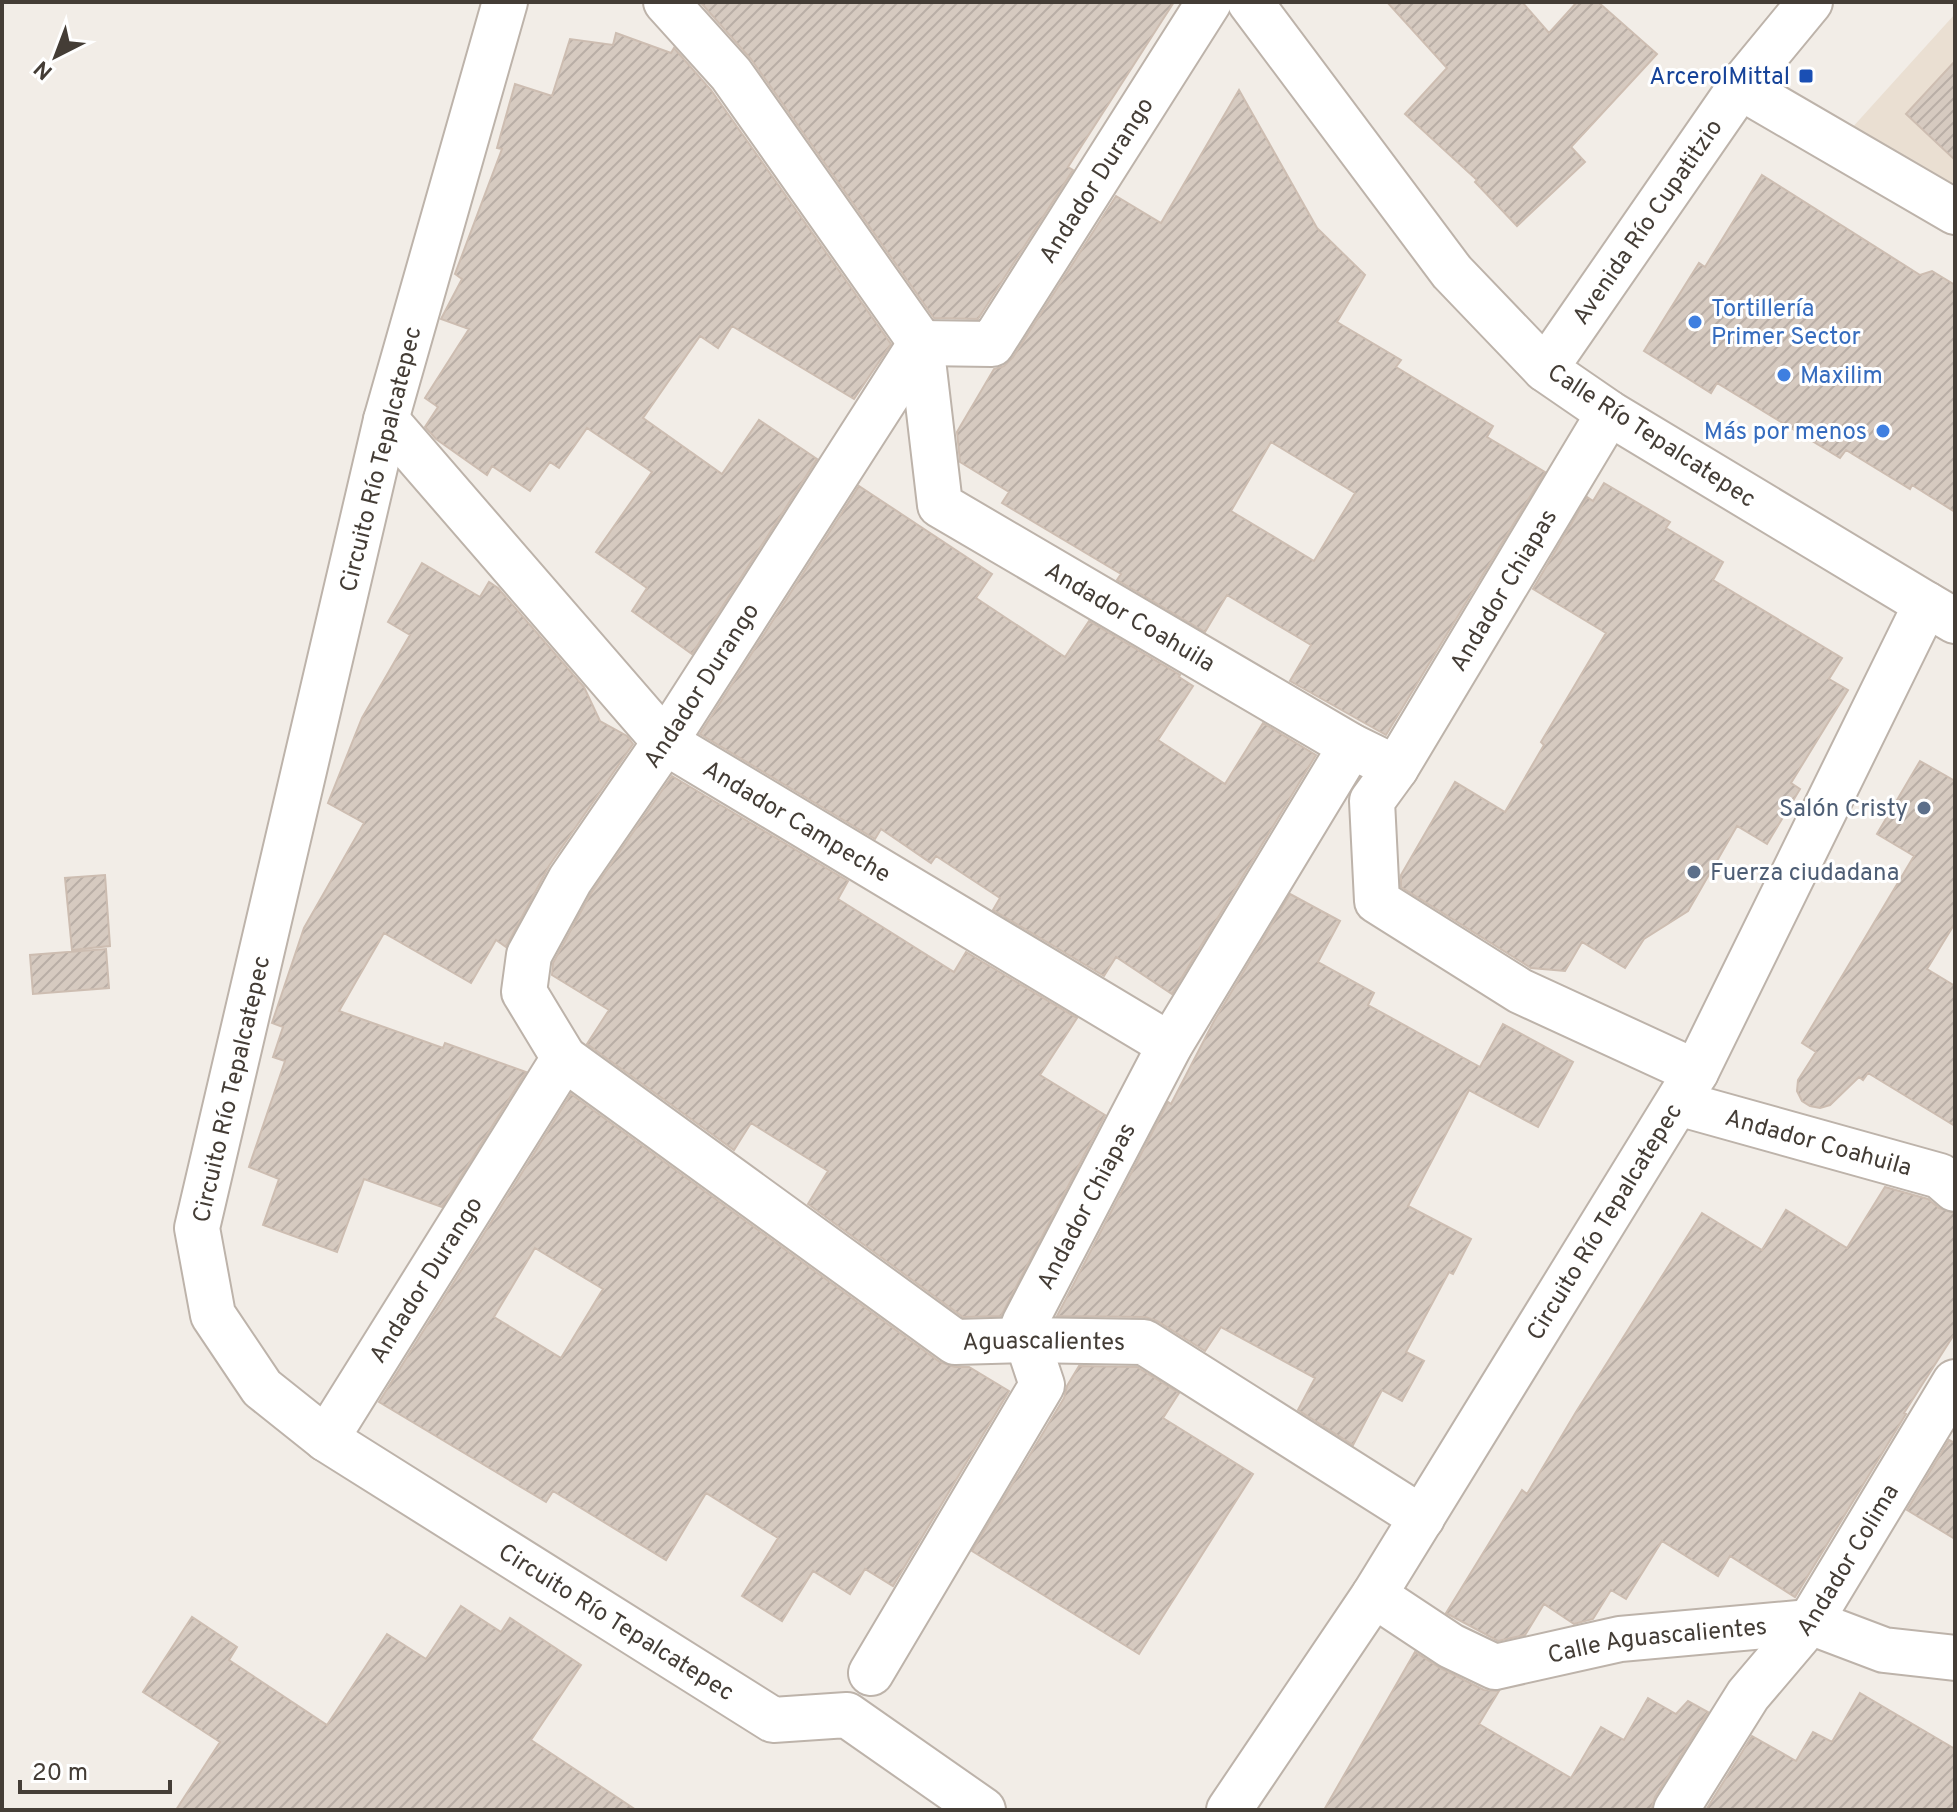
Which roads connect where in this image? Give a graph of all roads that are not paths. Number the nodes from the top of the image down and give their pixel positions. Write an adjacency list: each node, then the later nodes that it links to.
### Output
1 (505, 2): 11 (street, Circuito Río Tepalcatepec)
2 (666, 2): 8 (street, Andador Coahuila)
3 (1209, 2): 8 (street, Andador Durango)
4 (1250, 2): 9 (street, Calle Río Tepalcatepec)
5 (1810, 2): 6 (street, Avenida Río Cupatitzio)
6 (1740, 87): 7 (street); 9 (street, Avenida Río Cupatitzio)
7 (1955, 212)
8 (921, 343): 13 (street, Andador Durango); 14 (street, Andador Coahuila)
9 (1545, 369): 10 (street, Calle Río Tepalcatepec)
10 (1609, 413): 12 (street, Calle Río Tepalcatepec); 15 (street, Andador Chiapas)
11 (386, 420): 13 (street, Andador Campeche); 22 (street, Circuito Río Tepalcatepec)
12 (1941, 613): 18 (street, Circuito Río Tepalcatepec)
13 (665, 742): 16 (street, Andador Campeche); 17 (street, Andador Durango)
14 (1351, 746): 15 (street, Andador Coahuila); 16 (street, Andador Chiapas)
15 (1396, 768): 18 (street, Andador Coahuila)
16 (1170, 1045): 20 (street, Andador Chiapas)
17 (564, 1058): 20 (street, Aguascalientes); 22 (street, Andador Durango)
18 (1687, 1088): 19 (street, Andador Coahuila); 23 (street, Circuito Río Tepalcatepec)
19 (1955, 1189)
20 (1027, 1340): 23 (street, Aguascalientes); 27 (street)
21 (1955, 1382): 25 (street, Andador Colima)
22 (326, 1439): 28 (street, Circuito Río Tepalcatepec)
23 (1422, 1518): 24 (street, Circuito Río Tepalcatepec)
24 (1374, 1595): 25 (street, Calle Aguascalientes); 29 (street, Circuito Río Tepalcatepec)
25 (1810, 1622): 26 (street, Calle Aguascalientes); 30 (street, Andador Colima)
26 (1955, 1658)
27 (871, 1673)
28 (983, 1810)
29 (1229, 1810)
30 (1676, 1810)

